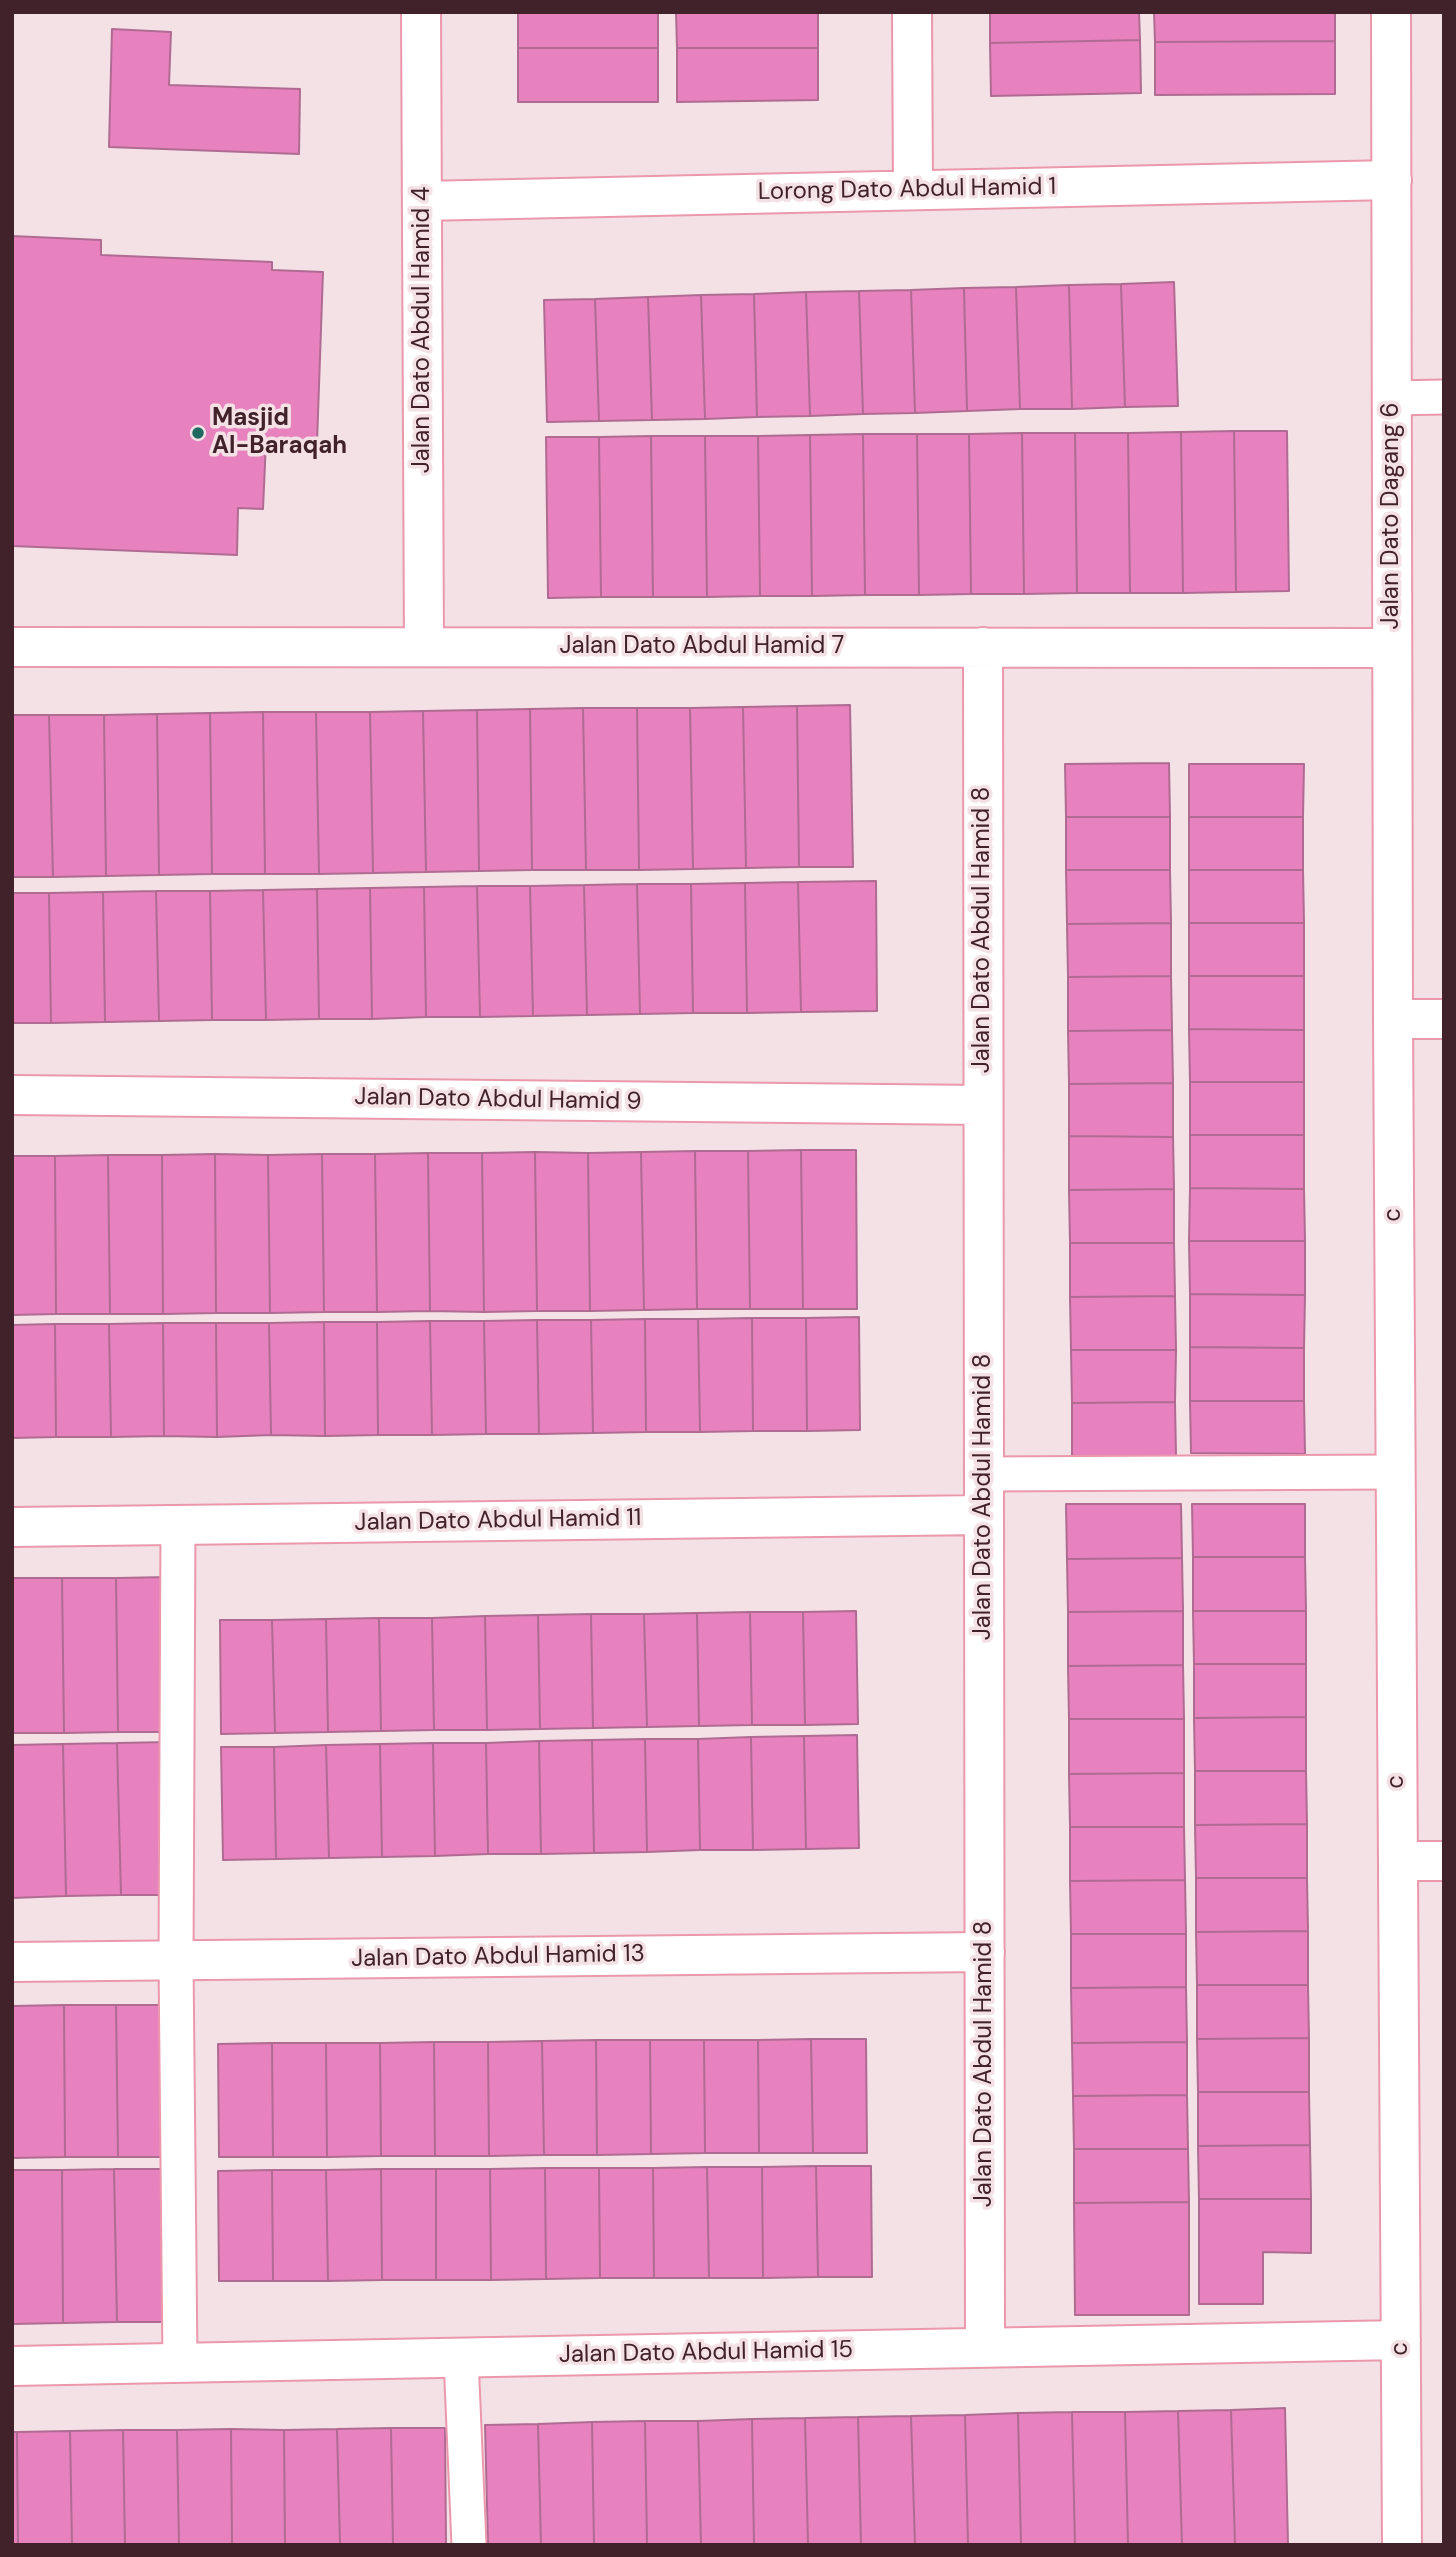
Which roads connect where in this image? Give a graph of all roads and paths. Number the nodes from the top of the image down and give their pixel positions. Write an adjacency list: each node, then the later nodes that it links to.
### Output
1 (421, 12): 6 (street, Jalan Dato Abdul Hamid 4)
2 (912, 12): 5 (street)
3 (1391, 12): 4 (street, Jalan Dato Dagang 6)
4 (1392, 180): 5 (street, Lorong Dato Abdul Hamid 1); 8 (street, Jalan Dato Dagang 6)
5 (914, 190): 6 (street, Lorong Dato Abdul Hamid 1)
6 (422, 201): 10 (street, Jalan Dato Abdul Hamid 4)
7 (1444, 397): 8 (lane)
8 (1392, 398): 12 (street, Jalan Dato Dagang 6)
9 (12, 647): 10 (street, Jalan Dato Abdul Hamid 7)
10 (424, 647): 11 (street, Jalan Dato Abdul Hamid 7)
11 (983, 647): 12 (street, Jalan Dato Abdul Hamid 7); 16 (street, Jalan Dato Abdul Hamid 8)
12 (1392, 648): 13 (street, Jalan Dato Dagang 6)
13 (1393, 1019): 14 (street); 17 (street, c)
14 (1444, 1019)
15 (12, 1095): 16 (street, Jalan Dato Abdul Hamid 9)
16 (983, 1105): 18 (street, Jalan Dato Abdul Hamid 8)
17 (1395, 1472): 18 (lane); 22 (street, c)
18 (984, 1474): 19 (street, Jalan Dato Abdul Hamid 8)
19 (984, 1515): 20 (street, Jalan Dato Abdul Hamid 11); 24 (street, Jalan Dato Abdul Hamid 8)
20 (178, 1525): 21 (street, Jalan Dato Abdul Hamid 11); 25 (lane)
21 (12, 1527)
22 (1398, 1861): 23 (street); 27 (street, c)
23 (1444, 1861)
24 (985, 1952): 25 (street, Jalan Dato Abdul Hamid 13); 28 (street, Jalan Dato Abdul Hamid 8)
25 (176, 1961): 26 (street, Jalan Dato Abdul Hamid 13); 30 (lane)
26 (12, 1962)
27 (1401, 2340): 28 (street, Jalan Dato Abdul Hamid 15); 33 (street, c)
28 (985, 2347): 29 (street, Jalan Dato Abdul Hamid 15)
29 (461, 2358): 30 (street, Jalan Dato Abdul Hamid 15); 32 (lane)
30 (180, 2363): 31 (street, Jalan Dato Abdul Hamid 15)
31 (12, 2366)
32 (469, 2545)
33 (1402, 2545)

